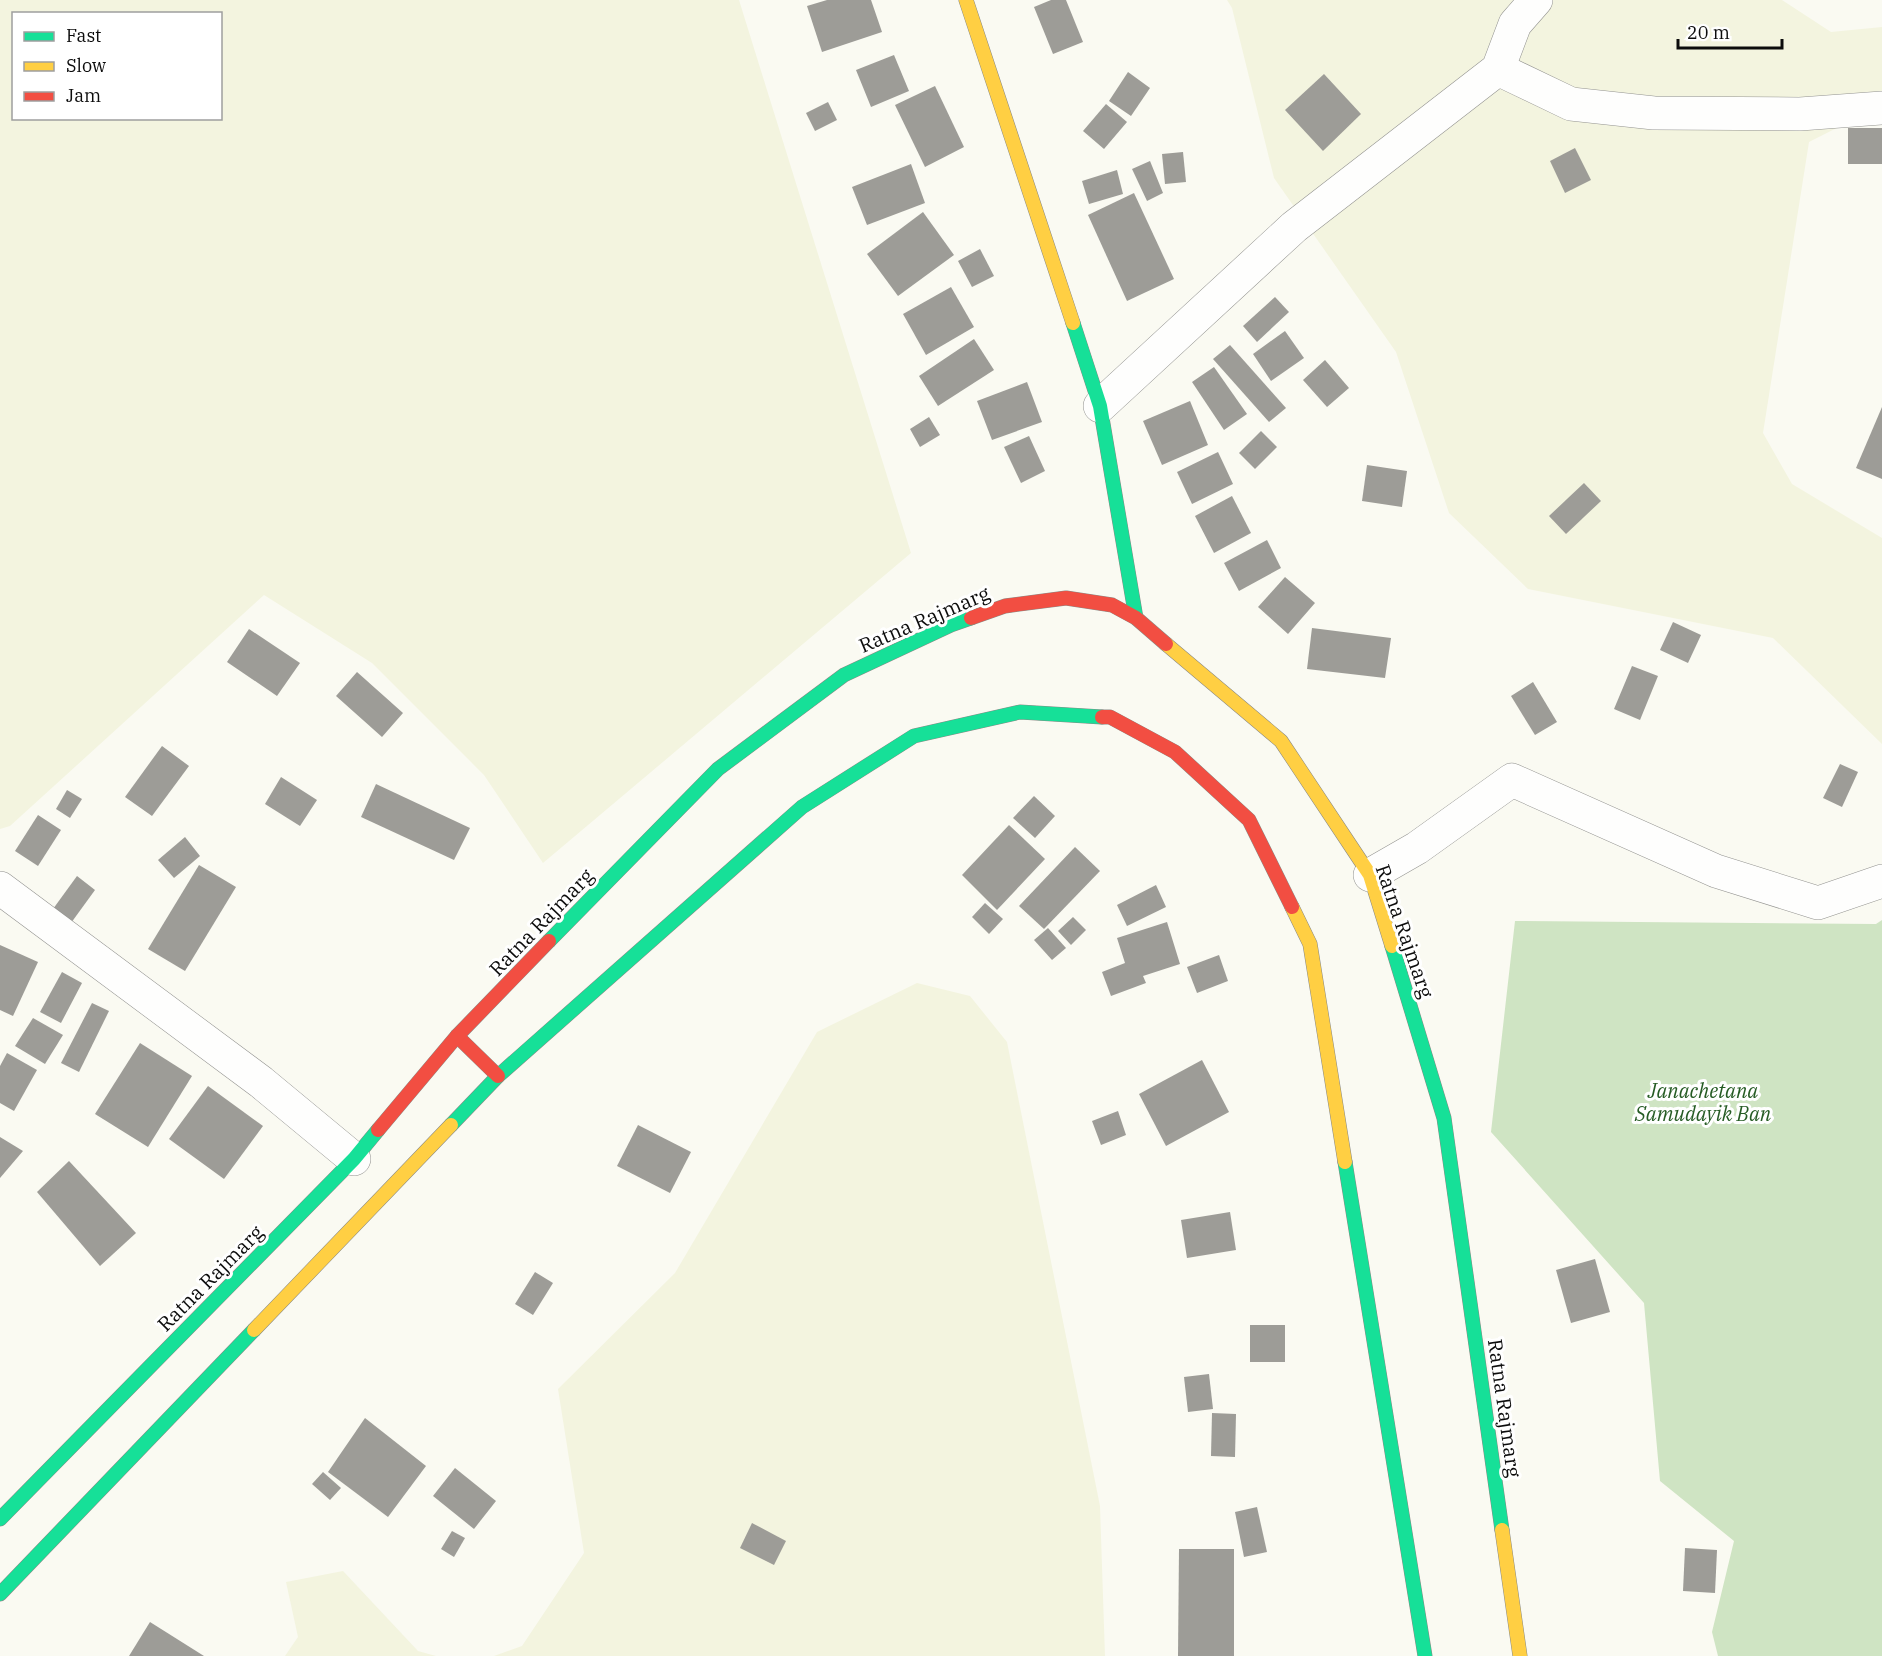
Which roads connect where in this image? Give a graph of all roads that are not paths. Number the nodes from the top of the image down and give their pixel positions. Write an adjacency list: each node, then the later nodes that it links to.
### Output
1 (966, 0): 5 (main road)
2 (1536, 0): 3 (street)
3 (1498, 69): 4 (street); 5 (street)
4 (1882, 108)
5 (1100, 406): 6 (main road)
6 (1136, 618): 7 (main road, Ratna Rajmarg); 10 (main road, Ratna Rajmarg)
7 (1370, 875): 8 (street); 16 (main road, Ratna Rajmarg)
8 (1882, 881)
9 (0, 888): 12 (street)
10 (457, 1036): 11 (main road); 12 (main road, Ratna Rajmarg)
11 (498, 1076): 14 (main road); 15 (main road)
12 (354, 1159): 13 (main road, Ratna Rajmarg)
13 (0, 1519)
14 (0, 1594)
15 (1425, 1656)
16 (1520, 1656)

